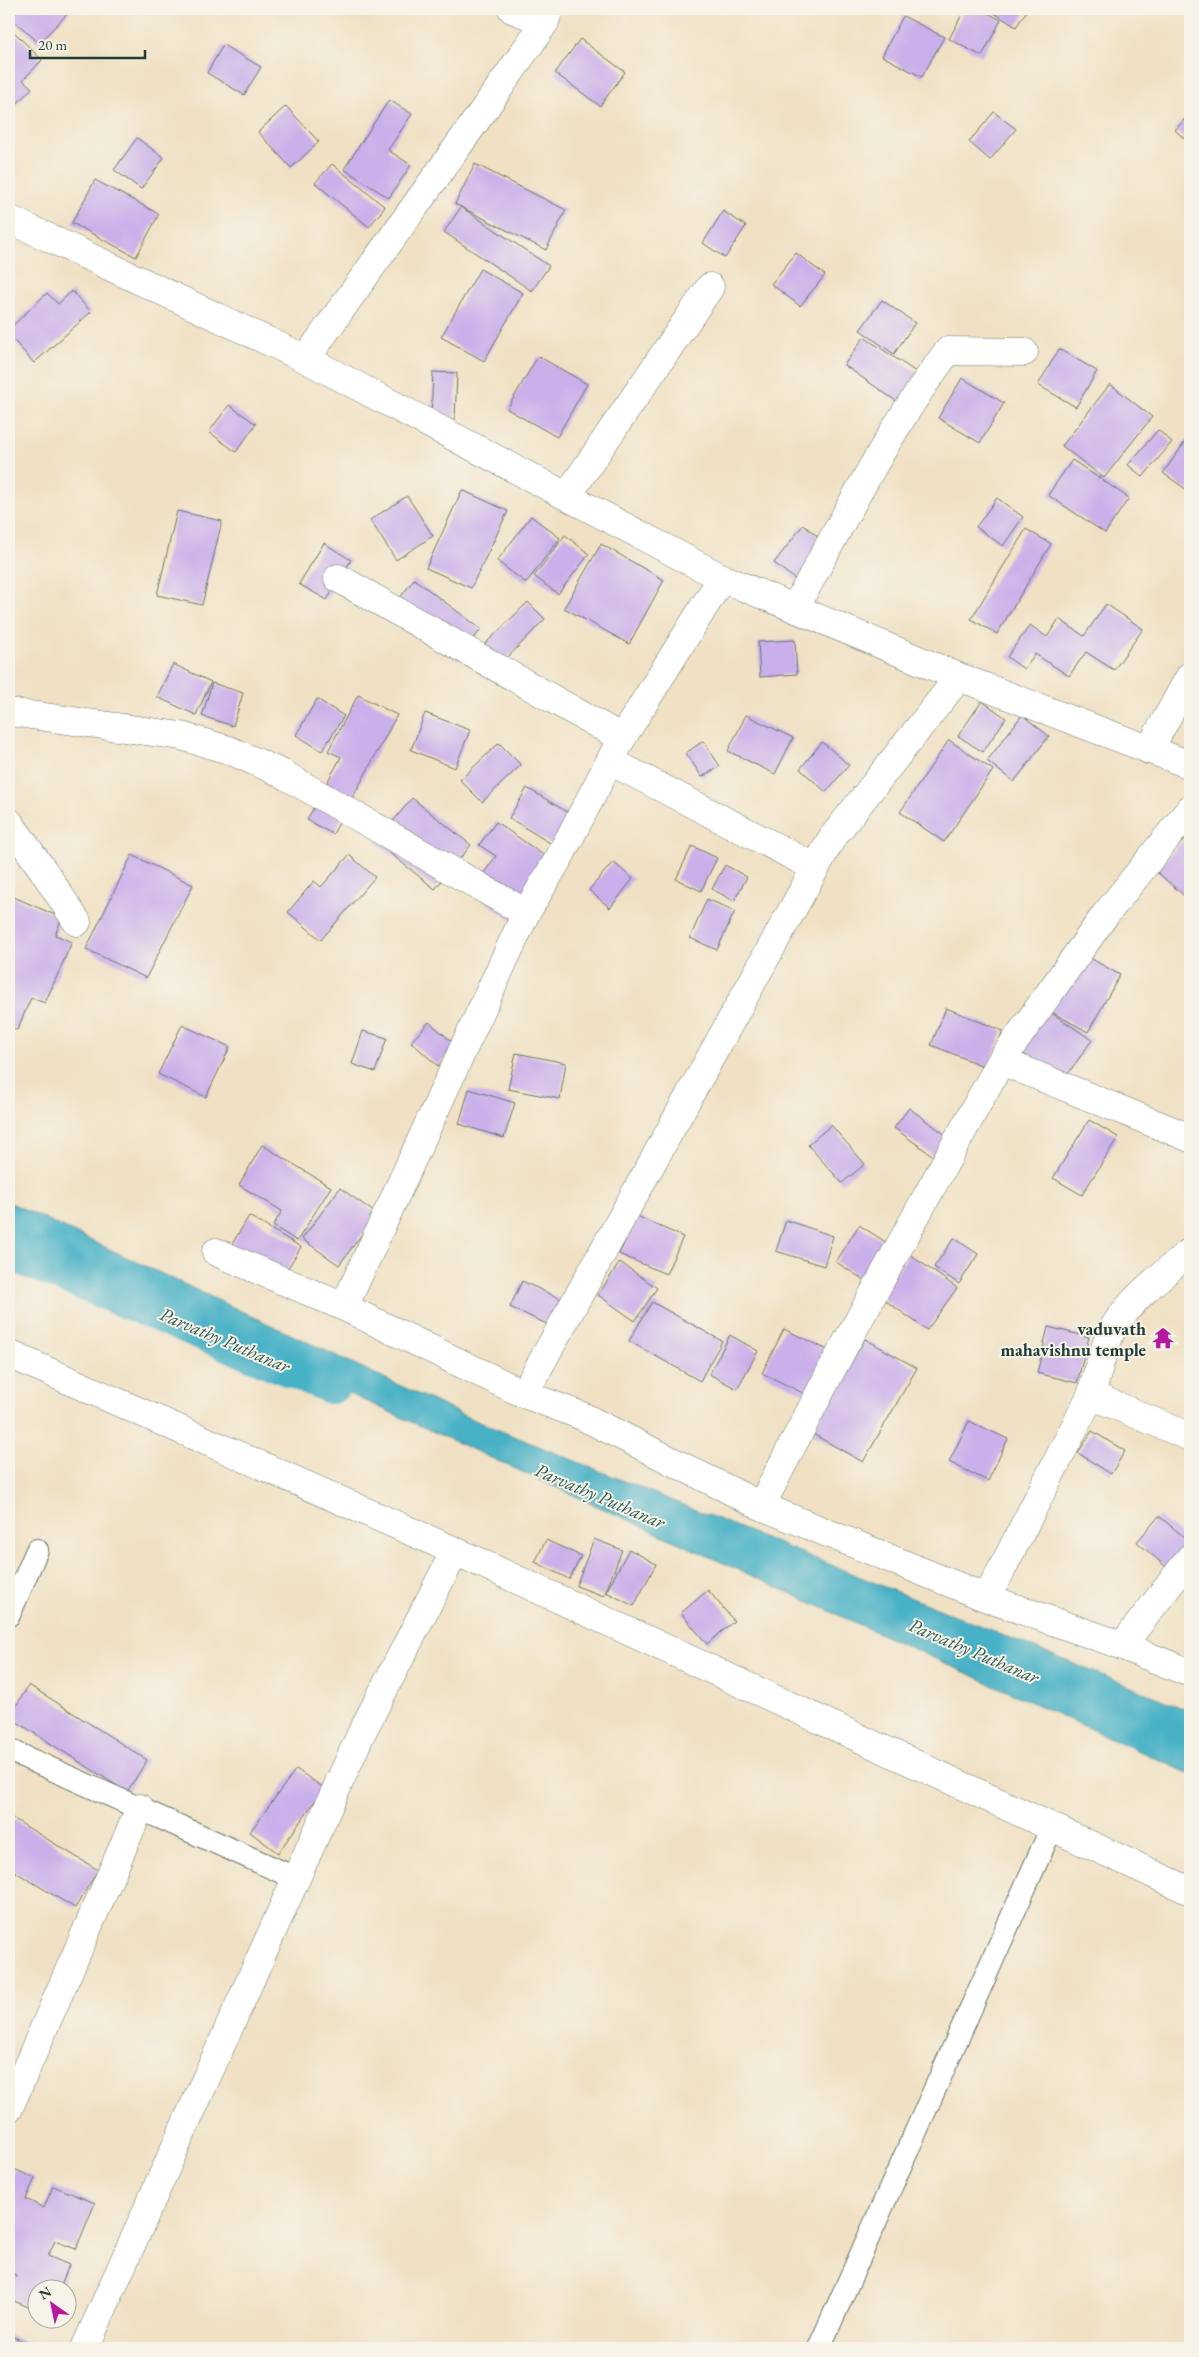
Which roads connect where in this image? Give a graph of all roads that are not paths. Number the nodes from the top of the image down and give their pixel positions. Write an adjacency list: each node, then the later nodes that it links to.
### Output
1 (512, 9): 2 (street)
2 (547, 15): 6 (street)
3 (9, 219): 6 (street)
4 (710, 287): 7 (street)
5 (1024, 352): 10 (street)
6 (306, 359): 7 (street)
7 (567, 496): 9 (street)
8 (338, 578): 14 (street)
9 (722, 578): 10 (street); 14 (street)
10 (795, 608): 12 (street)
11 (1190, 676): 15 (street)
12 (959, 677): 15 (street); 19 (street)
13 (9, 712): 20 (street)
14 (616, 749): 19 (street); 20 (street)
15 (1149, 750): 16 (street)
16 (1190, 765)
17 (1190, 808): 22 (street)
18 (9, 822): 21 (street)
19 (816, 868): 28 (street)
20 (526, 913): 26 (street)
21 (77, 922)
22 (1001, 1061): 23 (street); 31 (street)
23 (1190, 1138)
24 (216, 1252): 26 (street)
25 (1190, 1252): 29 (street)
26 (344, 1307): 28 (street)
27 (9, 1354): 33 (street)
28 (524, 1394): 31 (street)
29 (1090, 1394): 30 (street); 35 (street)
30 (1190, 1438)
31 (761, 1506): 35 (street)
32 (37, 1550): 36 (lane)
33 (455, 1551): 41 (street); 42 (street)
34 (1190, 1558): 37 (street)
35 (986, 1598): 37 (street)
36 (9, 1615)
37 (1122, 1646): 38 (street)
38 (1190, 1673)
39 (9, 1750): 40 (lane)
40 (140, 1808): 42 (lane); 44 (street)
41 (1052, 1827): 43 (street); 46 (lane)
42 (295, 1878): 45 (street)
43 (1190, 1891)
44 (9, 2108)
45 (85, 2348)
46 (819, 2348)

